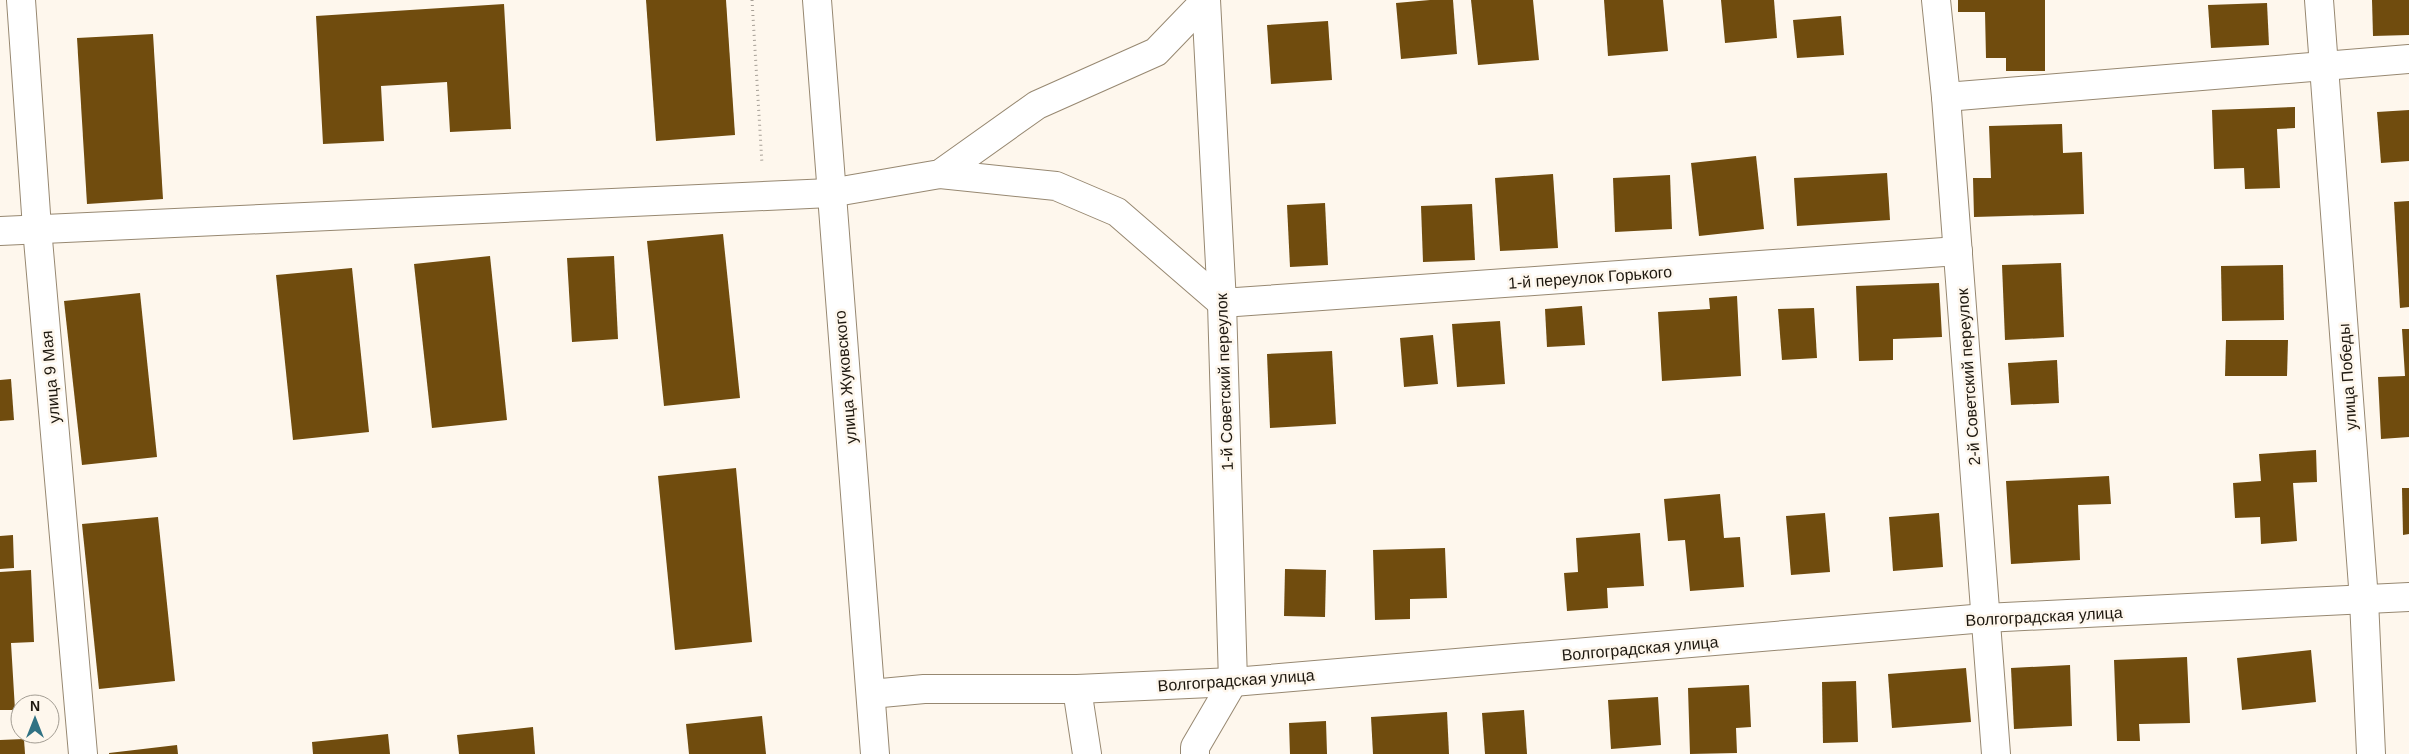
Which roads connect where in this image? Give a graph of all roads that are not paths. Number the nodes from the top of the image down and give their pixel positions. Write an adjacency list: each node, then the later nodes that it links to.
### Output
1 (21, 0): 11 (street, улица 9 Мая)
2 (817, 0): 10 (street, улица Жуковского)
3 (1206, 0): 9 (street); 14 (street, 1-й Советский переулок)
4 (1936, 0): 8 (street, 2-й Советский переулок)
5 (2319, 0): 7 (street, улица Победы)
6 (2409, 59): 7 (street)
7 (2324, 67): 8 (street); 16 (street, улица Победы)
8 (1946, 97): 13 (street, 2-й Советский переулок)
9 (940, 174): 10 (street); 14 (street)
10 (830, 192): 11 (street); 20 (street, улица Жуковского)
11 (37, 228): 12 (street); 21 (street, улица 9 Мая)
12 (0, 231)
13 (1958, 251): 14 (street, 1-й переулок Горького); 17 (street, 2-й Советский переулок)
14 (1222, 303): 18 (street, 1-й Советский переулок)
15 (2409, 597): 16 (street, Волгоградская улица)
16 (2364, 600): 17 (street, Волгоградская улица); 26 (street, улица Победы)
17 (1985, 618): 18 (street, Волгоградская улица); 25 (street, 2-й Советский переулок)
18 (1233, 682): 19 (street, Волгоградская улица); 24 (street)
19 (1077, 689): 20 (street, Волгоградская улица); 23 (street)
20 (871, 694): 22 (street, улица Жуковского)
21 (83, 754)
22 (875, 754)
23 (1087, 754)
24 (1195, 754)
25 (1996, 754)
26 (2371, 754)

